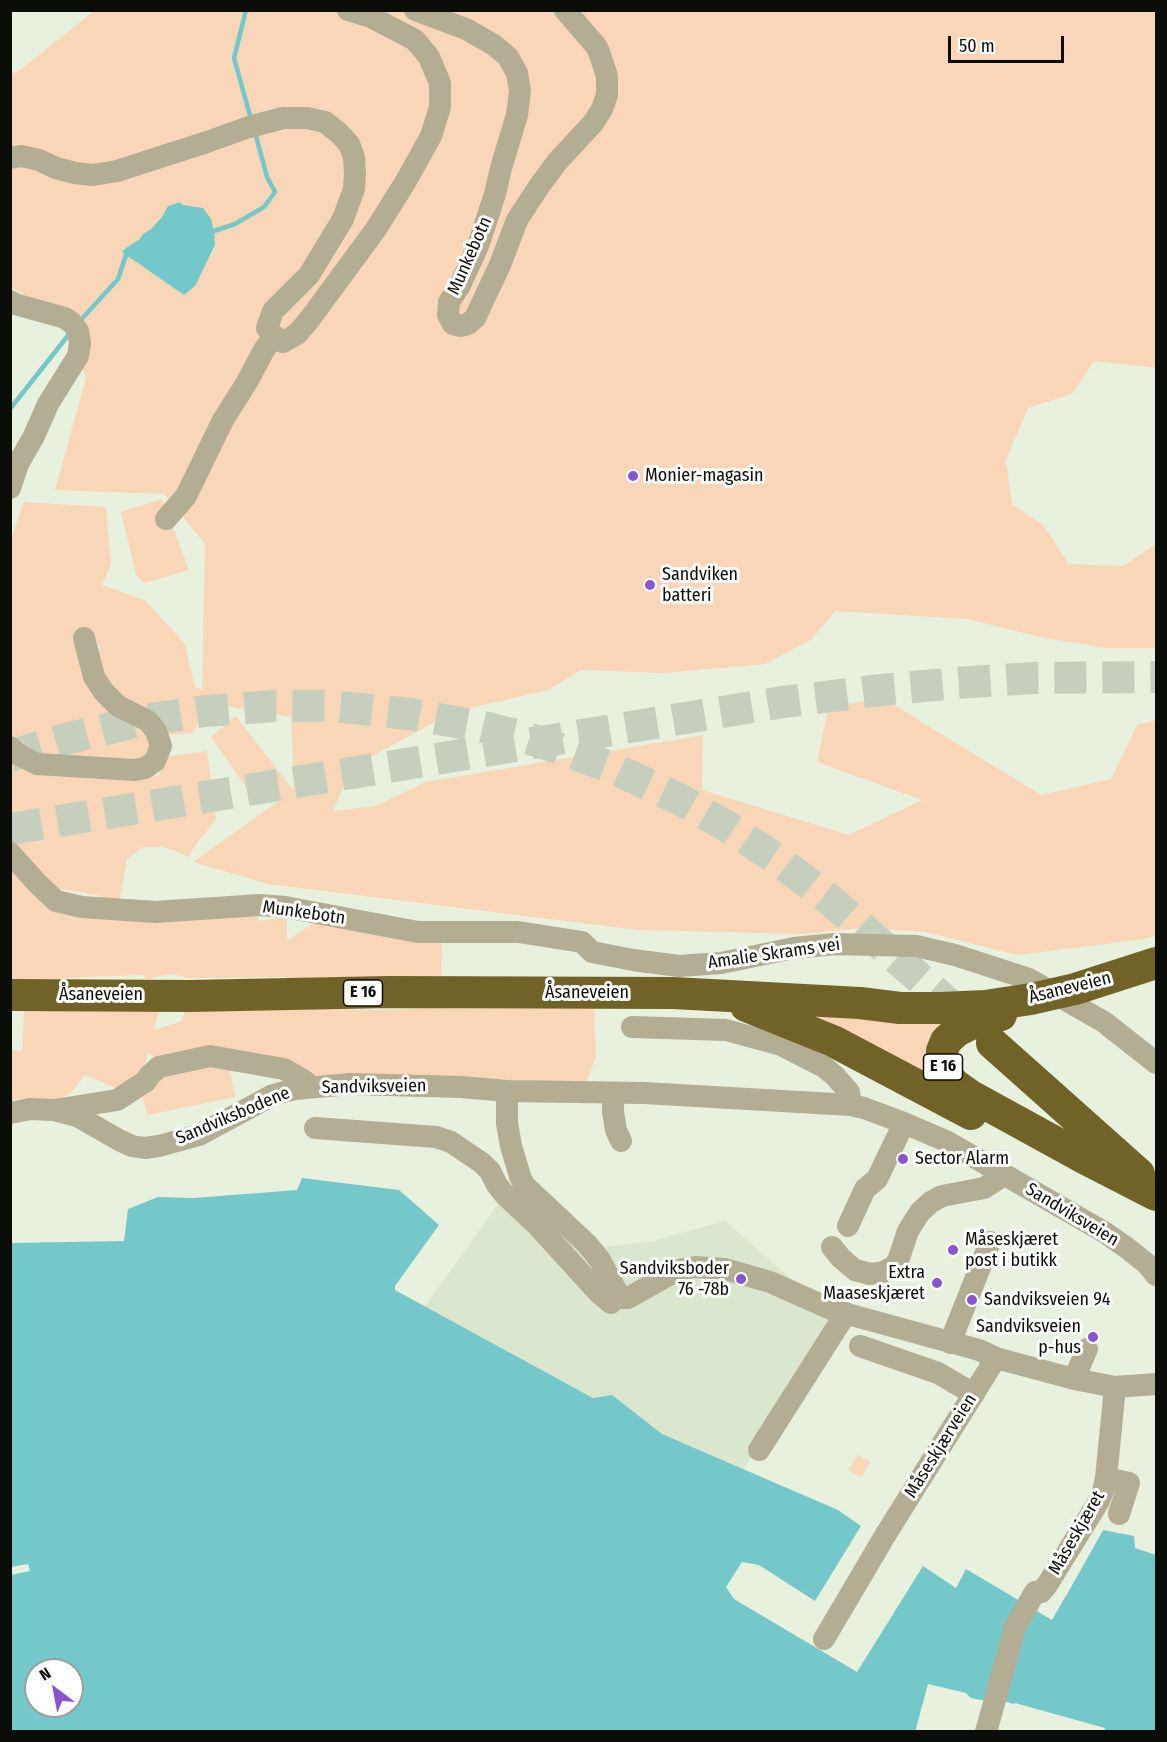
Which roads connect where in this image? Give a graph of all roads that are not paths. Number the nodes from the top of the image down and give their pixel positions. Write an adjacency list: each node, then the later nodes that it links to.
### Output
1 (348, 10): 6 (street)
2 (415, 10): 3 (street, Munkebotn)
3 (565, 10)
4 (10, 158): 6 (street)
5 (10, 301): 7 (street)
6 (274, 336): 8 (street)
7 (10, 488)
8 (166, 519)
9 (84, 638): 10 (street)
10 (10, 747)
11 (10, 853): 12 (street, Munkebotn)
12 (582, 942): 19 (street, Amalie Skrams vei)
13 (1156, 963): 16 (highway, Åsaneveien / E 16)
14 (1156, 969): 30 (highway, E 16)
15 (10, 995): 16 (highway, Åsaneveien / E 16)
16 (715, 995): 31 (highway, E 16)
17 (632, 1027): 23 (street)
18 (992, 1043): 30 (highway, E 16)
19 (1156, 1063)
20 (312, 1088): 21 (street, Sandviksveien); 24 (street, Sandviksveien); 24 (street, Sandviksbodene)
21 (507, 1091): 22 (street, Sandviksveien); 36 (street)
22 (616, 1092): 23 (street, Sandviksveien); 28 (street)
23 (851, 1105): 26 (street, Sandviksveien)
24 (54, 1110): 25 (street, Sandviksveien)
25 (10, 1113)
26 (904, 1123): 29 (street, Sandviksveien); 32 (street)
27 (315, 1128): 36 (street)
28 (621, 1141)
29 (1004, 1175): 34 (street); 35 (street, Sandviksveien)
30 (1156, 1193)
31 (1156, 1214)
32 (848, 1226)
33 (990, 1242): 38 (street)
34 (832, 1248)
35 (1156, 1275)
36 (623, 1296): 37 (street)
37 (846, 1313): 38 (street); 46 (street)
38 (950, 1343): 41 (street)
39 (860, 1346): 45 (street)
40 (1087, 1349): 42 (street)
41 (996, 1358): 42 (street); 45 (street, Måseskjærveien)
42 (1074, 1379): 44 (street)
43 (1156, 1384): 44 (street)
44 (1115, 1387): 47 (street, Måseskjæret)
45 (974, 1394): 49 (street, Måseskjærveien)
46 (759, 1450)
47 (1106, 1478): 48 (street); 50 (street, Måseskjæret)
48 (1119, 1514)
49 (824, 1639)
50 (986, 1731)

